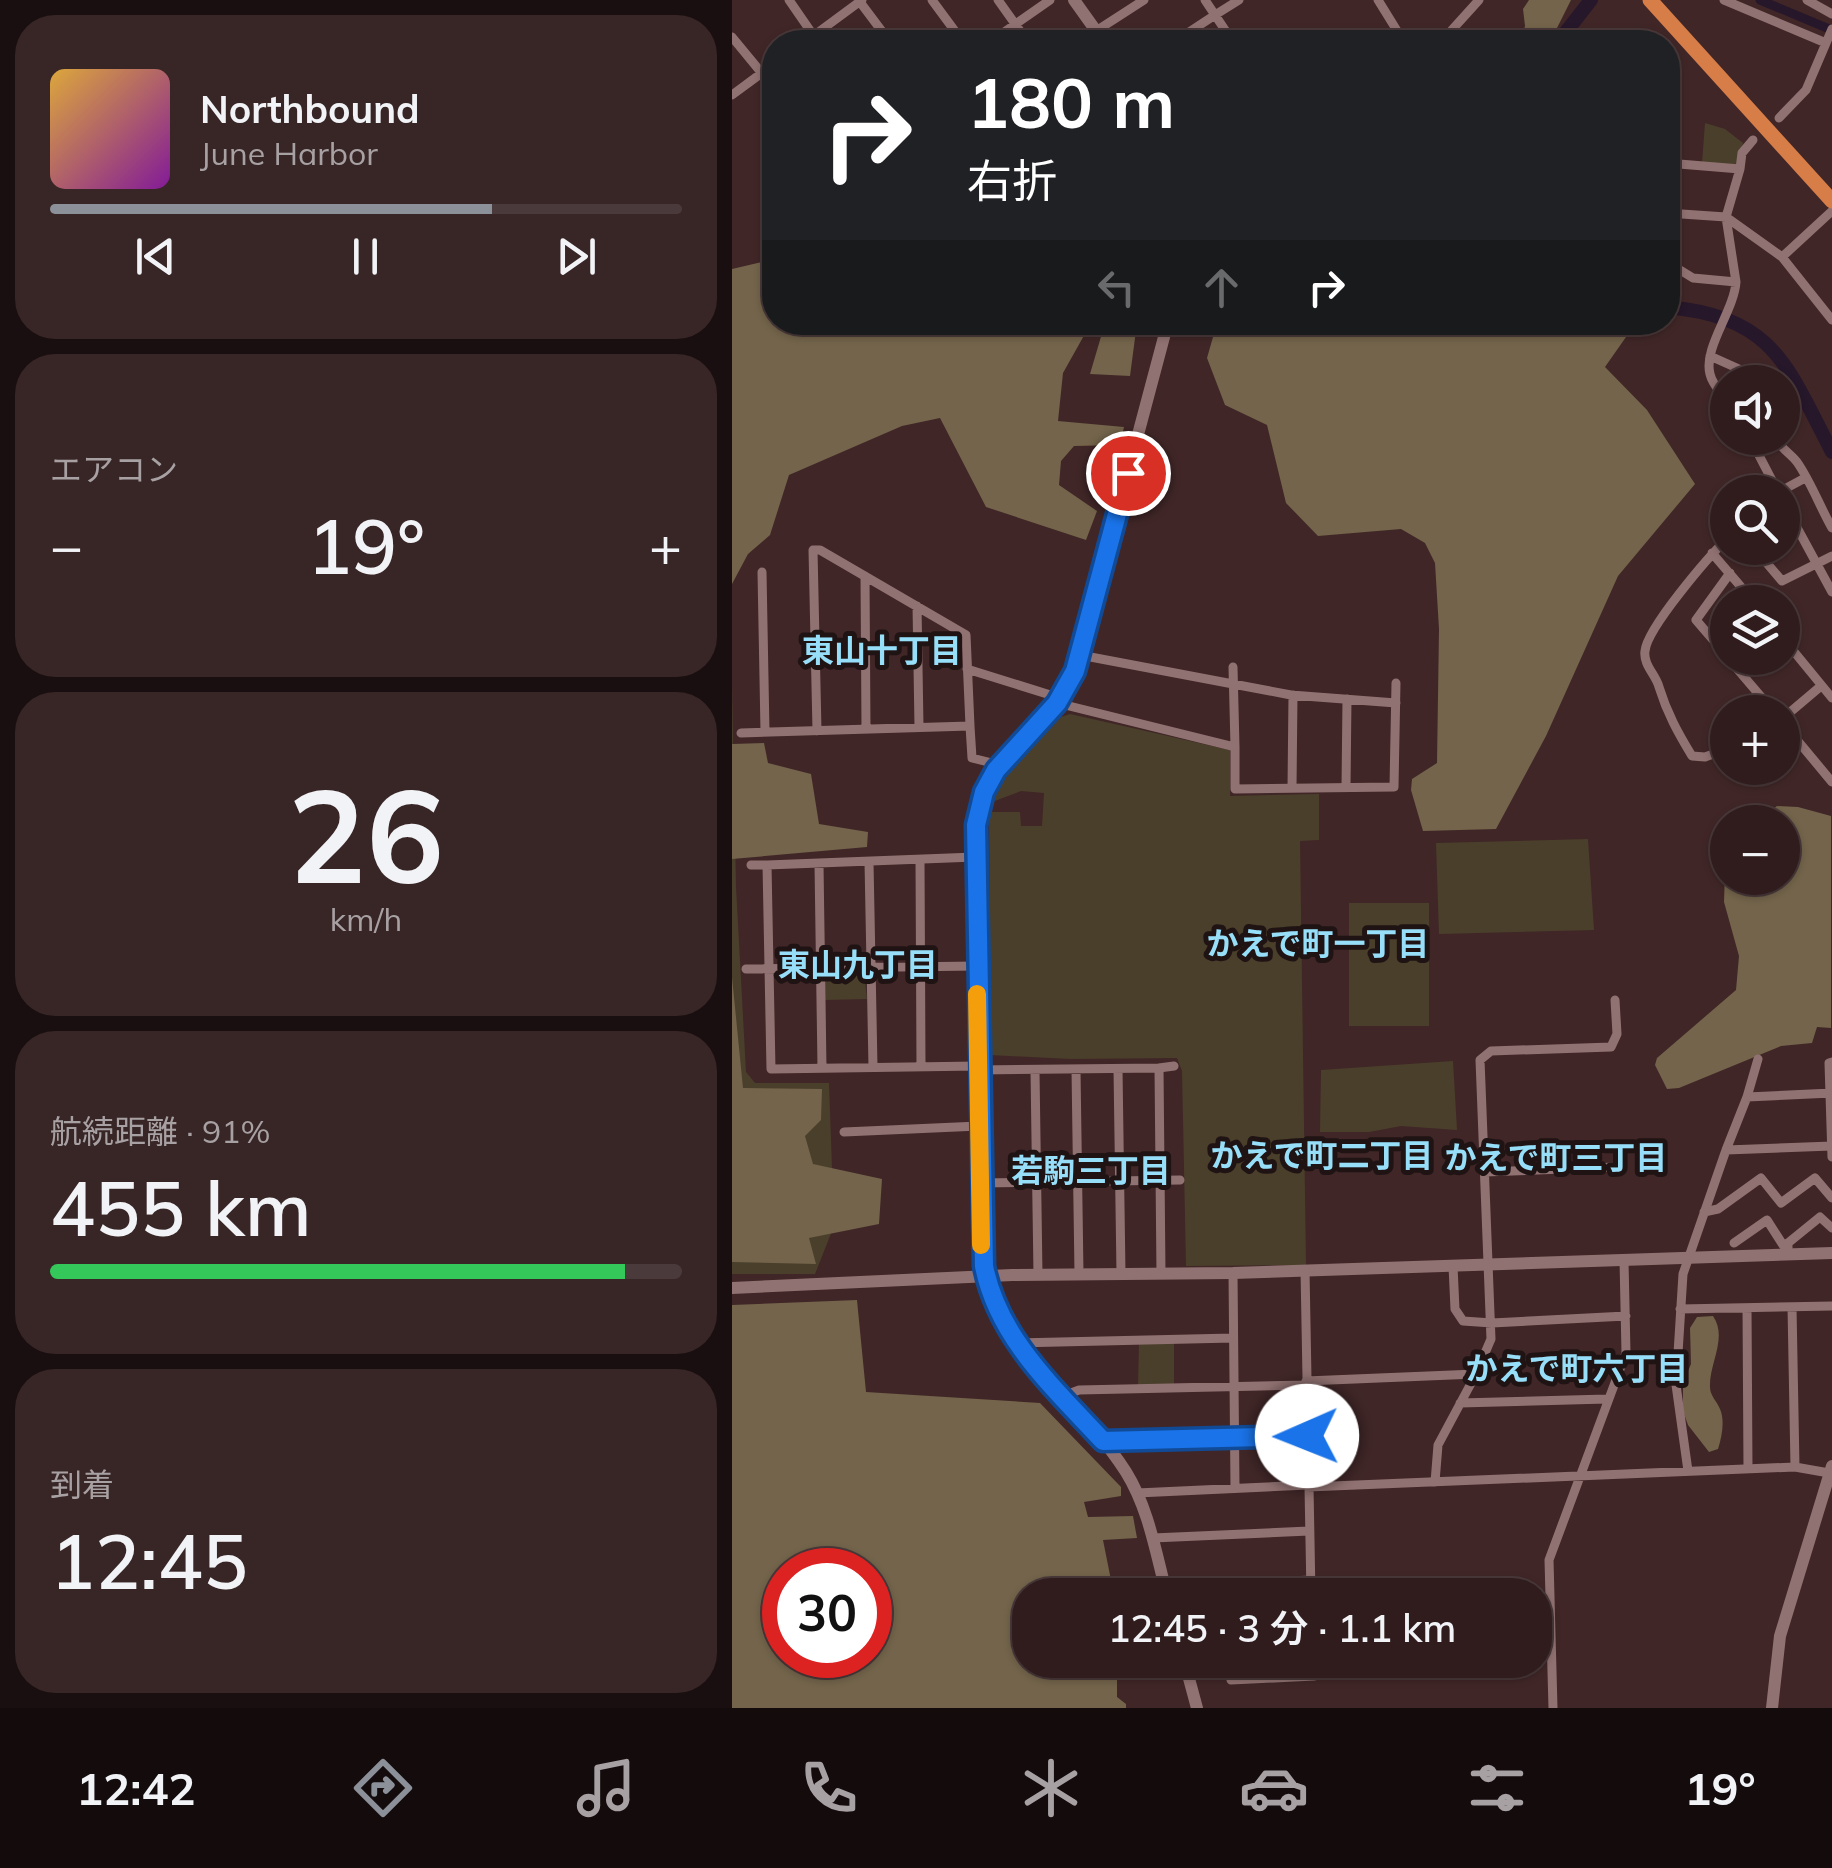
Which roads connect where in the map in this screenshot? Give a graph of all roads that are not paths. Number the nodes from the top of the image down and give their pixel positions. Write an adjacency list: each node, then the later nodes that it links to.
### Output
1 (789, 0): 18 (street)
2 (932, 0): 21 (street)
3 (998, 0): 17 (street)
4 (1050, 0): 17 (street)
5 (1074, 0): 24 (street)
6 (1144, 0): 25 (street)
7 (1206, 0): 16 (street)
8 (1240, 0): 16 (street)
9 (1378, 0): 28 (street)
10 (1480, 0): 29 (street)
11 (1650, 0): 30 (highway)
12 (1724, 0): 32 (street)
13 (1807, 0): 15 (street)
14 (861, 1): 19 (street); 20 (street)
15 (1832, 14)
16 (1216, 16): 26 (street); 27 (street)
17 (1016, 25): 22 (street); 23 (street)
18 (806, 30)
19 (825, 30)
20 (882, 30)
21 (954, 30)
22 (1008, 30)
23 (1020, 30)
24 (1095, 30)
25 (1108, 30)
26 (1193, 30)
27 (1225, 30)
28 (1397, 30)
29 (1452, 30)
30 (1677, 30)
31 (1680, 33): 40 (highway)
32 (1829, 36): 36 (street)
33 (732, 37): 34 (street)
34 (762, 73): 35 (street)
35 (732, 94)
36 (1779, 118)
37 (1753, 140): 39 (street)
38 (1680, 164): 39 (street)
39 (1740, 169): 43 (street)
40 (1832, 201)
41 (1832, 211): 44 (street)
42 (1680, 213): 43 (street)
43 (1726, 217): 44 (street); 46 (street)
44 (1782, 257): 47 (street)
45 (1680, 270): 46 (street)
46 (1736, 282): 49 (street)
47 (1832, 320)
48 (1165, 335): 71 (street)
49 (1710, 356): 50 (street); 51 (street)
50 (1710, 365)
51 (1730, 365)
52 (1790, 455): 53 (street)
53 (1805, 478): 54 (street); 55 (street)
54 (1800, 481)
55 (1832, 528)
56 (1800, 533): 59 (street)
57 (1710, 556): 94 (street)
58 (1832, 556): 59 (street)
59 (1817, 564): 61 (street); 67 (street)
60 (1723, 565): 63 (street)
61 (1768, 565)
62 (762, 572): 90 (street)
63 (1730, 573): 65 (street); 66 (street)
64 (865, 576): 69 (street); 88 (street); 89 (street)
65 (1721, 585)
66 (1740, 585)
67 (1832, 592)
68 (1710, 601): 70 (street)
69 (917, 606): 74 (street); 87 (street)
70 (1710, 636)
71 (1080, 654): 76 (street); 83 (street)
72 (1800, 660): 78 (street)
73 (1234, 666): 76 (street)
74 (967, 670): 83 (street); 86 (street)
75 (1743, 675): 80 (street)
76 (1234, 684): 79 (street); 93 (street)
77 (1396, 684): 84 (street)
78 (1821, 686): 81 (street); 85 (street)
79 (1293, 695): 82 (street); 97 (street)
80 (1760, 695)
81 (1832, 698)
82 (1348, 699): 84 (street); 98 (street)
83 (1059, 701): 93 (street); 95 (street)
84 (1396, 703): 98 (street)
85 (1800, 705)
86 (970, 726): 87 (street); 95 (street)
87 (918, 728): 88 (street)
88 (866, 729): 89 (street)
89 (816, 731): 90 (street)
90 (765, 732): 91 (street)
91 (741, 733)
92 (1800, 743): 96 (street)
93 (1235, 747): 97 (street)
94 (1710, 756)
95 (1000, 765): 99 (street)
96 (1832, 782)
97 (1292, 788): 98 (street)
98 (1346, 788)
99 (975, 857): 100 (street); 105 (street)
100 (920, 860): 101 (street); 107 (street)
101 (870, 862): 102 (street); 106 (street)
102 (819, 864): 104 (street); 108 (street)
103 (751, 865): 104 (street)
104 (767, 865): 110 (street)
105 (976, 966): 107 (street); 118 (street)
106 (871, 967): 107 (street); 108 (street); 116 (street)
107 (921, 967): 114 (street)
108 (820, 968): 110 (street); 117 (street)
109 (746, 969): 110 (street)
110 (769, 969): 117 (street)
111 (1614, 1000): 131 (street)
112 (1758, 1059): 124 (street)
113 (1832, 1062): 123 (street)
114 (922, 1066): 116 (street); 118 (street)
115 (1174, 1066): 119 (street)
116 (872, 1067): 117 (street)
117 (822, 1068)
118 (978, 1068): 122 (street); 125 (street)
119 (1159, 1068): 120 (street); 133 (street)
120 (1118, 1069): 121 (street); 136 (street)
121 (1076, 1070): 122 (street); 135 (street)
122 (1035, 1071): 134 (street)
123 (1830, 1094): 124 (street); 127 (street)
124 (1747, 1097): 128 (street)
125 (979, 1126): 126 (street); 137 (street)
126 (844, 1132)
127 (1831, 1146): 128 (street); 129 (street)
128 (1726, 1150): 140 (street)
129 (1832, 1157)
130 (1616, 1167): 131 (street)
131 (1485, 1172): 148 (street)
132 (1180, 1180): 133 (street)
133 (1160, 1181): 136 (street); 155 (street)
134 (1035, 1182): 135 (street); 137 (street); 152 (street)
135 (1078, 1182): 136 (street); 153 (street)
136 (1120, 1182): 154 (street)
137 (980, 1183): 156 (street)
138 (1832, 1198): 139 (street)
139 (1781, 1204): 140 (street); 141 (street)
140 (1704, 1212): 146 (street)
141 (1766, 1220): 143 (street); 144 (street)
142 (1832, 1228): 144 (street)
143 (1734, 1243)
144 (1788, 1249): 145 (street); 146 (street)
145 (1832, 1253)
146 (1686, 1258): 147 (street); 161 (street)
147 (1624, 1260): 148 (street); 162 (street)
148 (1490, 1265): 149 (street); 163 (street)
149 (1453, 1266): 150 (street); 163 (street)
150 (1306, 1270): 151 (street); 167 (street)
151 (1233, 1273): 155 (street); 164 (street)
152 (1038, 1274): 153 (street); 156 (street)
153 (1079, 1274): 154 (street)
154 (1120, 1274): 155 (street)
155 (1162, 1274)
156 (986, 1277): 157 (street); 165 (street)
157 (732, 1288)
158 (1832, 1306): 159 (street)
159 (1792, 1307): 160 (street); 175 (street)
160 (1747, 1308): 161 (street); 176 (street)
161 (1680, 1309): 178 (street)
162 (1626, 1316): 163 (street); 170 (street)
163 (1492, 1323): 166 (street)
164 (1233, 1338): 165 (street); 168 (street)
165 (1016, 1342): 169 (street)
166 (1476, 1374): 167 (street); 171 (street)
167 (1306, 1383): 168 (street); 172 (street)
168 (1233, 1387): 169 (street); 173 (street)
169 (1062, 1396): 174 (street)
170 (1607, 1399): 171 (street); 179 (street)
171 (1460, 1403): 180 (street)
172 (1307, 1436): 173 (street); 181 (street)
173 (1234, 1437): 174 (street); 182 (street)
174 (1103, 1441): 183 (street)
175 (1795, 1467): 176 (street); 177 (street)
176 (1748, 1469): 178 (street)
177 (1830, 1469): 193 (street)
178 (1688, 1471): 179 (street)
179 (1583, 1475): 180 (street); 192 (street)
180 (1435, 1482): 181 (street)
181 (1308, 1486): 182 (street); 184 (street)
182 (1234, 1488): 183 (street)
183 (1137, 1492): 185 (street)
184 (1310, 1531): 185 (street); 187 (street)
185 (1153, 1538): 186 (street)
186 (1163, 1578)
187 (1311, 1578)
188 (1189, 1678): 191 (street)
189 (1232, 1678): 190 (street)
190 (1273, 1678)
191 (1197, 1708)
192 (1553, 1708)
193 (1772, 1708)

